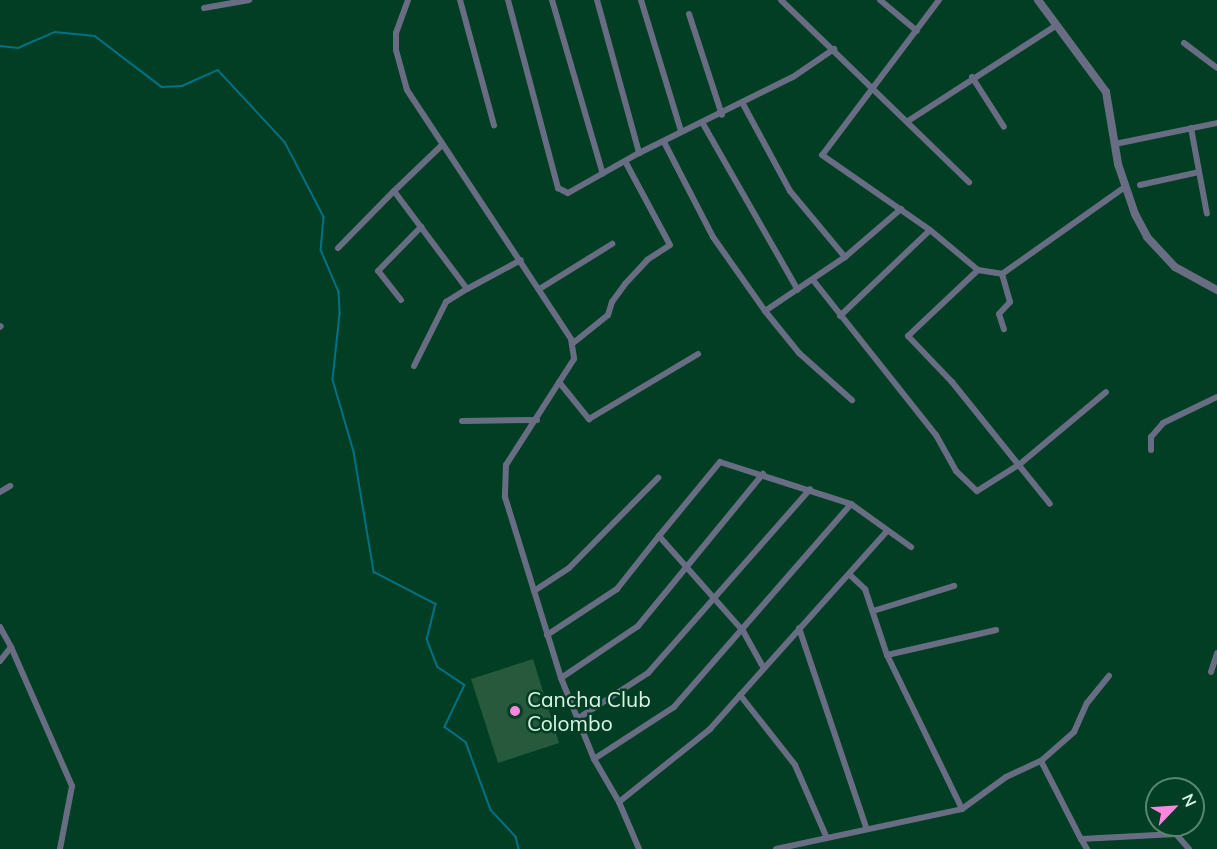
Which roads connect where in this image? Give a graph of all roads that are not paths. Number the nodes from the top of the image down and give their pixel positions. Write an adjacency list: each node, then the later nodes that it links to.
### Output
1 (249, 0): 12 (street)
2 (408, 0): 32 (street)
3 (460, 0): 26 (street)
4 (508, 0): 36 (street)
5 (552, 0): 36 (street)
6 (597, 0): 33 (street)
7 (641, 0): 29 (street)
8 (782, 0): 17 (street)
9 (880, 0): 15 (street)
10 (1038, 0): 14 (street)
11 (937, 1): 15 (street)
12 (204, 8)
13 (689, 14): 22 (street)
14 (1057, 25): 19 (street); 31 (street)
15 (918, 30): 20 (street)
16 (1184, 43): 18 (street)
17 (834, 49): 20 (street); 21 (street)
18 (1217, 68)
19 (972, 77): 23 (street); 27 (street)
20 (875, 87): 23 (street); 41 (street)
21 (743, 104): 22 (street); 47 (street)
22 (723, 115): 24 (street)
23 (908, 121): 37 (street)
24 (702, 122): 29 (street); 54 (street)
25 (1217, 123): 28 (street)
26 (494, 125)
27 (1004, 127)
28 (1191, 128): 31 (street); 35 (street)
29 (681, 131): 30 (street)
30 (664, 142): 33 (street); 57 (street)
31 (1115, 144): 39 (street)
32 (441, 146): 40 (street); 48 (street)
33 (639, 153): 34 (street)
34 (626, 163): 36 (street); 60 (street)
35 (1199, 172): 38 (street); 42 (street)
36 (603, 174)
37 (969, 182)
38 (1140, 185)
39 (1125, 187): 50 (street); 55 (street)
40 (393, 191): 43 (street); 46 (street)
41 (901, 209): 44 (street); 47 (street)
42 (1206, 214)
43 (421, 227): 53 (street); 56 (street)
44 (930, 230): 49 (street); 58 (street)
45 (612, 244): 52 (street)
46 (338, 248)
47 (845, 257): 51 (street)
48 (521, 260): 52 (street); 53 (street)
49 (978, 270): 50 (street); 70 (street)
50 (1002, 274): 59 (street)
51 (813, 280): 54 (street); 58 (street)
52 (541, 288): 60 (street)
53 (466, 289): 62 (street)
54 (798, 290): 57 (street)
55 (1217, 290)
56 (401, 300)
57 (765, 311): 66 (street)
58 (840, 316): 70 (street)
59 (1004, 329)
60 (572, 344): 63 (street)
61 (698, 354): 63 (street)
62 (414, 366)
63 (558, 382): 67 (street)
64 (1106, 392): 70 (street)
65 (1217, 397): 69 (street)
66 (852, 400)
67 (537, 420): 68 (street); 84 (street)
68 (462, 421)
69 (1151, 450)
70 (1020, 464): 77 (street)
71 (763, 474): 74 (street); 79 (street); 81 (street)
72 (658, 478): 84 (street)
73 (10, 486): 75 (street)
74 (810, 489): 76 (street); 85 (street)
75 (0, 492)
76 (851, 504): 78 (street); 90 (street)
77 (1050, 504)
78 (887, 531): 80 (street); 82 (street)
79 (659, 536): 81 (street); 91 (street)
80 (911, 547)
81 (685, 569): 85 (street); 99 (street)
82 (850, 575): 86 (street); 88 (street)
83 (954, 586): 86 (street)
84 (534, 591): 91 (street)
85 (713, 602): 90 (street); 101 (street)
86 (873, 611): 94 (street)
87 (0, 627): 92 (street)
88 (799, 628): 96 (street); 106 (street)
89 (996, 630): 94 (street)
90 (743, 632): 96 (street); 102 (street)
91 (548, 635): 99 (street)
92 (11, 647): 95 (street); 109 (street)
93 (1217, 653): 97 (street)
94 (886, 656): 105 (street)
95 (0, 661)
96 (763, 667): 100 (street)
97 (1211, 672)
98 (1109, 676): 103 (street)
99 (561, 678): 101 (street)
100 (740, 695): 104 (street); 107 (street)
101 (577, 719): 102 (street)
102 (594, 759): 104 (street)
103 (1041, 761): 105 (street); 108 (street)
104 (619, 802): 110 (street)
105 (962, 809): 106 (street)
106 (866, 827): 107 (street)
107 (826, 836): 111 (street)
108 (1081, 839): 112 (street); 113 (street)
109 (60, 849)
110 (639, 849)
111 (777, 849)
112 (1087, 849)
113 (1189, 849)

